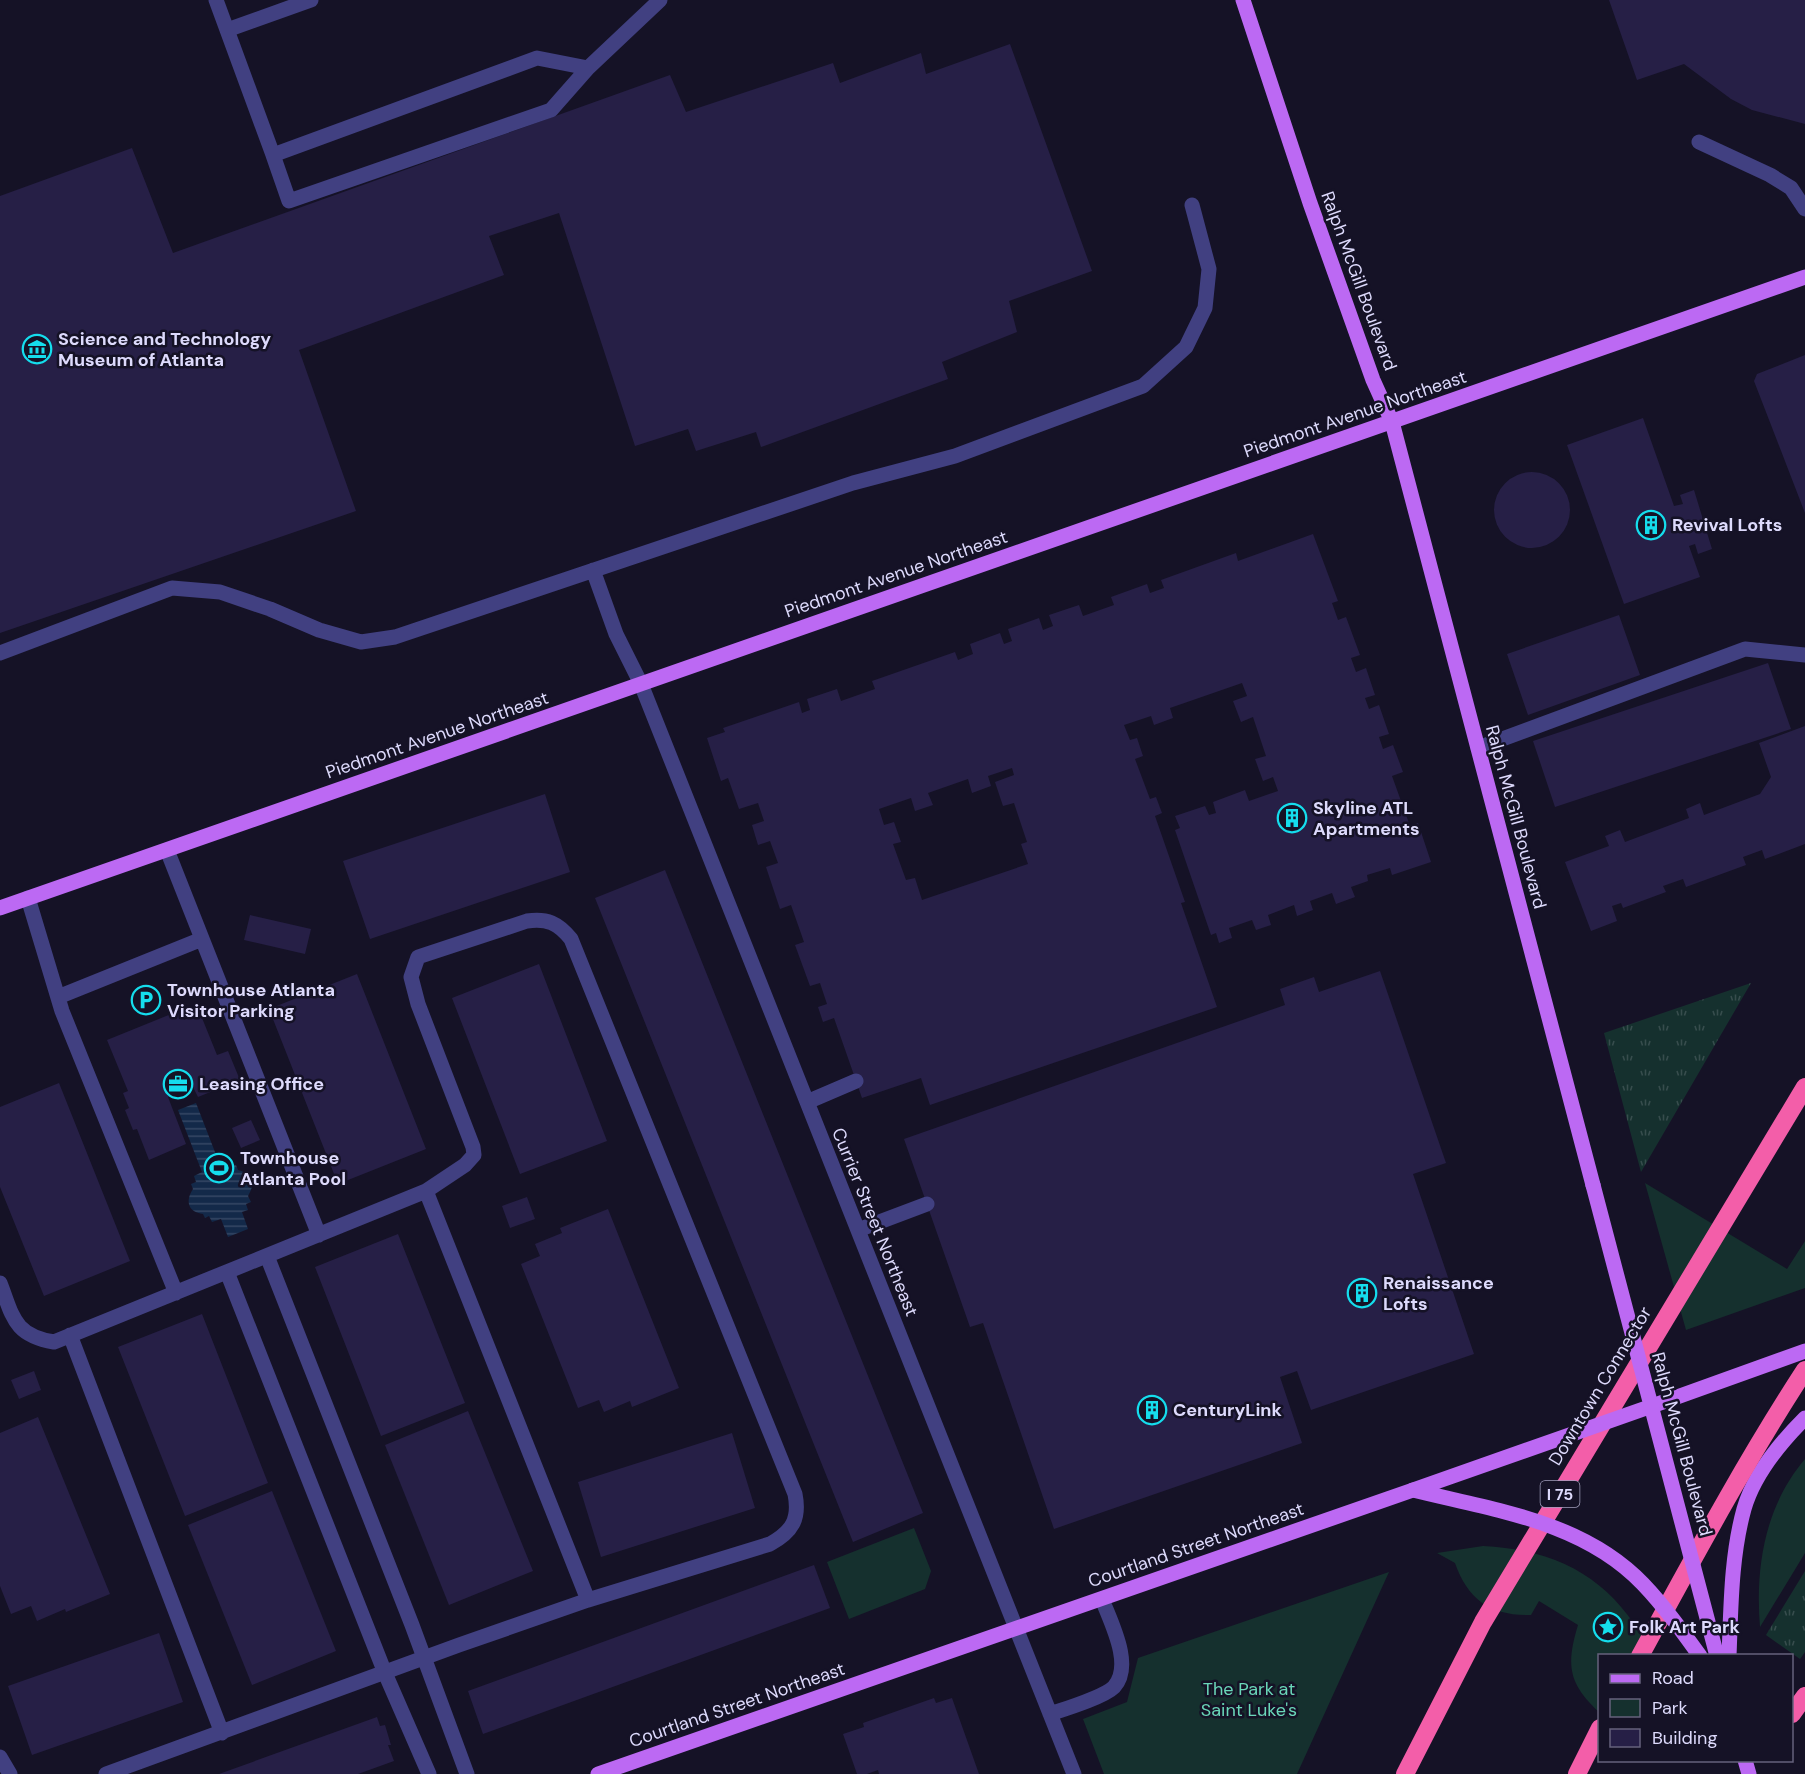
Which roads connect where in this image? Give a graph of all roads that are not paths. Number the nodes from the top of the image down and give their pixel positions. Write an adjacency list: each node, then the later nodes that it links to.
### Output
1 (216, 0): 5 (street)
2 (311, 0): 5 (street)
3 (660, 0): 6 (street)
4 (1243, 0): 12 (main road, Ralph McGill Boulevard)
5 (227, 30): 8 (street)
6 (588, 68): 8 (street); 8 (street)
7 (1699, 142): 10 (street)
8 (273, 155)
9 (1192, 205): 13 (street)
10 (1805, 209)
11 (1805, 277): 12 (main road, Piedmont Avenue Northeast)
12 (1392, 422): 16 (main road, Piedmont Avenue Northeast); 17 (main road, Ralph McGill Boulevard)
13 (593, 570): 14 (street); 16 (street, Currier Street Northeast)
14 (0, 653)
15 (1805, 656): 17 (street)
16 (641, 684): 18 (main road, Piedmont Avenue Northeast); 25 (street, Currier Street Northeast)
17 (1478, 748): 37 (main road, Ralph McGill Boulevard, bridge)
18 (167, 850): 19 (main road, Piedmont Avenue Northeast); 21 (street)
19 (28, 898): 20 (main road, Piedmont Avenue Northeast); 22 (street)
20 (0, 908)
21 (202, 939): 22 (street); 29 (street)
22 (58, 997): 33 (street)
23 (856, 1081): 25 (street)
24 (1805, 1087): 61 (highway, Downtown Connector / I 75)
25 (807, 1102): 28 (street, Currier Street Northeast)
26 (426, 1191): 29 (street); 41 (street); 41 (street)
27 (927, 1204): 28 (street)
28 (858, 1230): 42 (street, Currier Street Northeast)
29 (319, 1235): 30 (street)
30 (267, 1256): 31 (street); 47 (street)
31 (227, 1272): 33 (street); 48 (street)
32 (0, 1282): 34 (street)
33 (176, 1293): 34 (street)
34 (70, 1335): 53 (street)
35 (1805, 1351): 37 (main road, Courtland Street Northeast)
36 (1805, 1370): 43 (highway)
37 (1652, 1406): 39 (main road, Courtland Street Northeast, bridge); 45 (main road, Ralph McGill Boulevard, bridge)
38 (1805, 1418): 46 (main road)
39 (1413, 1490): 40 (main road, Courtland Street Northeast); 44 (main road, bridge)
40 (1102, 1599): 42 (main road, Courtland Street Northeast); 51 (street)
41 (588, 1600): 47 (street)
42 (1016, 1629): 51 (street, Currier Street Northeast); 59 (main road, Courtland Street Northeast)
43 (1641, 1654)
44 (1698, 1654)
45 (1717, 1654)
46 (1729, 1654)
47 (424, 1658): 48 (street); 58 (street)
48 (385, 1673): 53 (street); 57 (street)
49 (1805, 1696): 50 (highway)
50 (1793, 1711)
51 (1050, 1714): 60 (street, Currier Street Northeast)
52 (1598, 1730): 62 (highway)
53 (222, 1733): 56 (street)
54 (0, 1757): 55 (street)
55 (10, 1774)
56 (106, 1774)
57 (429, 1774)
58 (467, 1774)
59 (598, 1774)
60 (1074, 1774)
61 (1405, 1774)
62 (1577, 1774)

